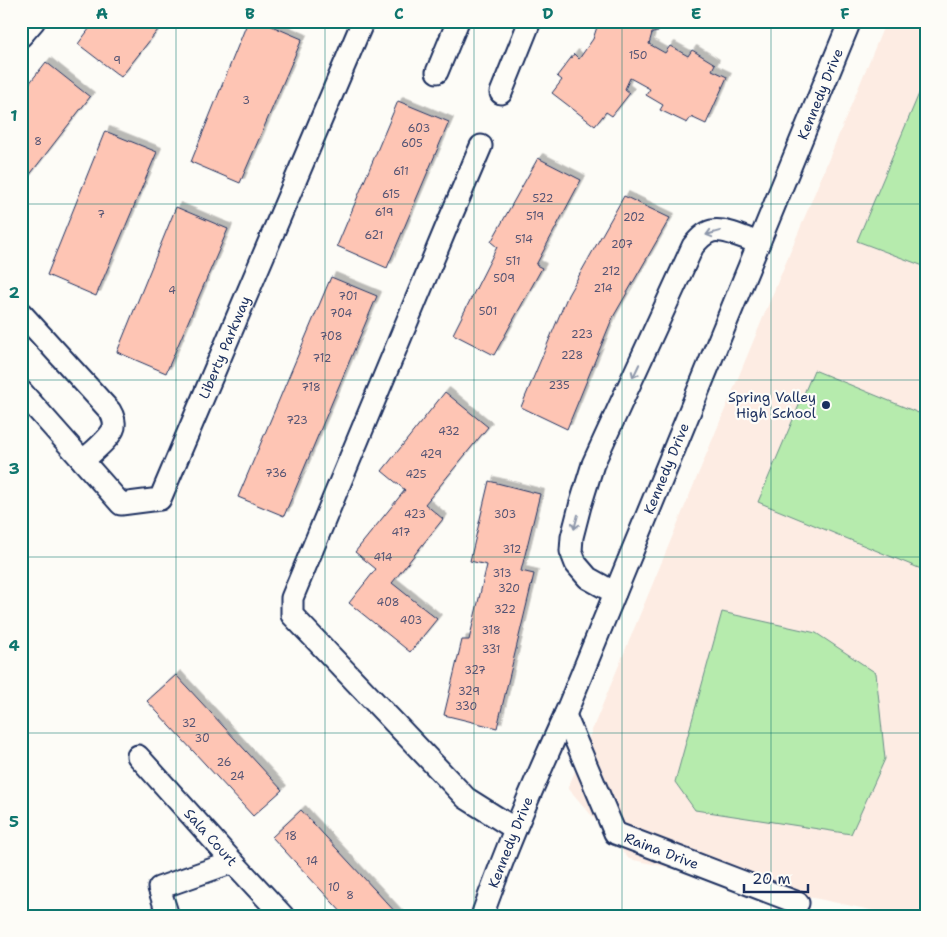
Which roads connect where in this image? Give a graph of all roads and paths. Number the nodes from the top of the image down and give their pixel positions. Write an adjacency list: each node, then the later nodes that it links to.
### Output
1 (34, 21): 6 (street)
2 (362, 21): 13 (street, Liberty Parkway)
3 (458, 21): 7 (street)
4 (530, 21): 8 (street)
5 (850, 21): 10 (street, Kennedy Drive)
6 (21, 36)
7 (437, 72)
8 (501, 92)
9 (482, 146): 17 (street)
10 (759, 243): 14 (street, Kennedy Drive); 14 (street, one-way to 14)
11 (21, 313): 13 (street)
12 (21, 391): 13 (street, Liberty Parkway)
13 (83, 461)
14 (614, 593): 15 (street, Kennedy Drive)
15 (565, 715): 17 (street, Kennedy Drive); 19 (street, Raina Drive)
16 (138, 756): 18 (street, Sala Court)
17 (515, 829): 22 (street, Kennedy Drive)
18 (233, 862): 20 (street); 21 (street, Sala Court)
19 (798, 903)
20 (168, 916)
21 (283, 916)
22 (482, 916)

